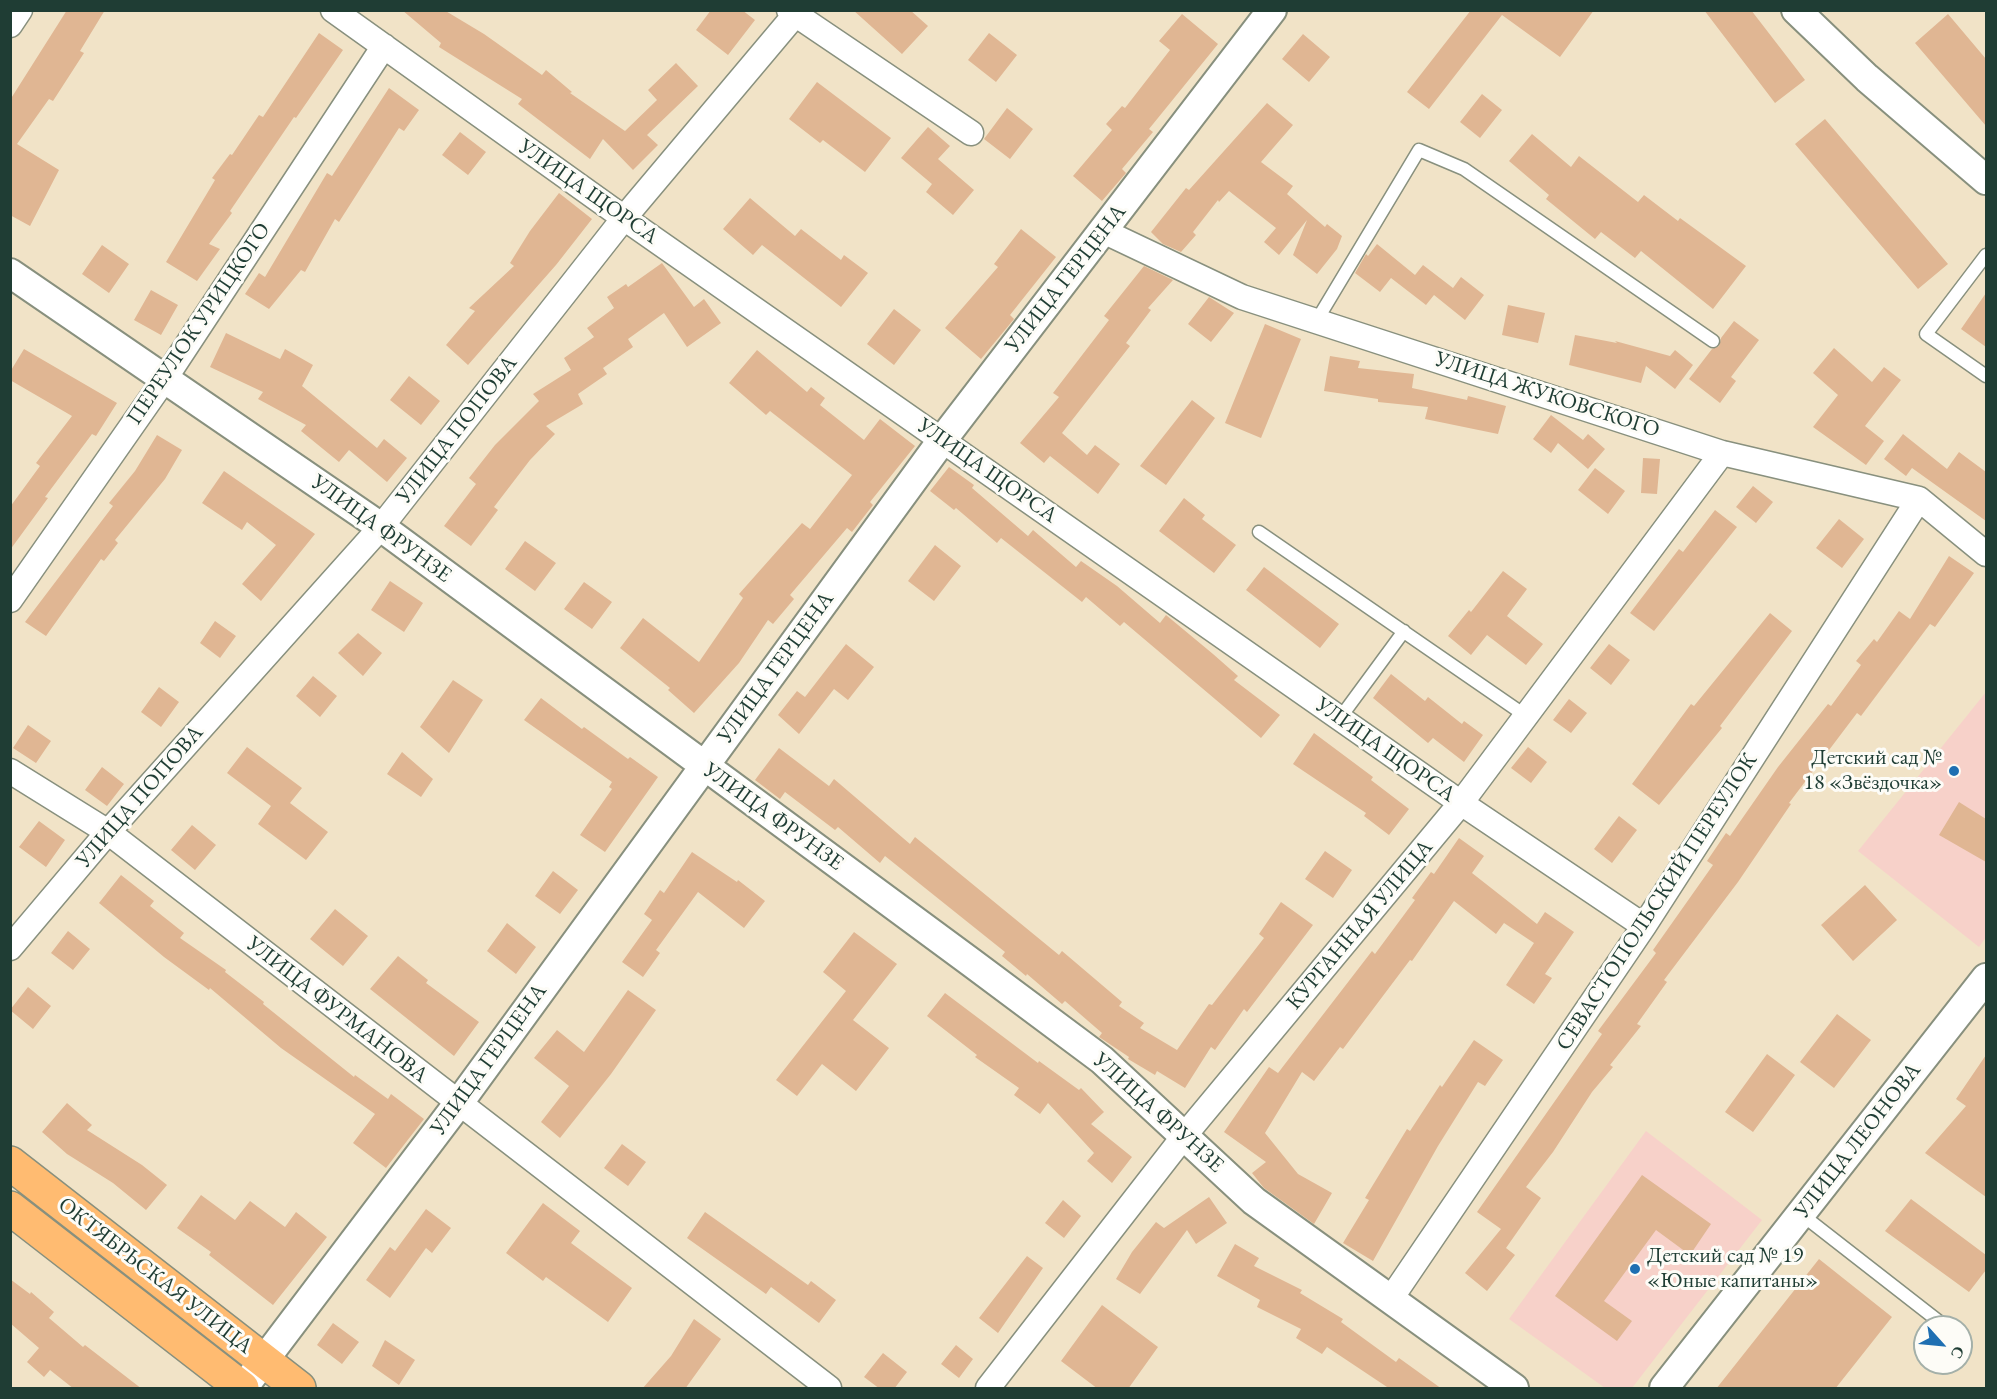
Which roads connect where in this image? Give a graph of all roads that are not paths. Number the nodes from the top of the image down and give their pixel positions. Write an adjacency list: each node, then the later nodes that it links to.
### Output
1 (20, 10): 6 (street)
2 (333, 10): 7 (street, УЛИЦА ЩОРСА)
3 (1272, 10): 11 (street, УЛИЦА ГЕРЦЕНА)
4 (1796, 10): 9 (street)
5 (794, 12): 8 (street); 10 (street, УЛИЦА ПОПОВА)
6 (10, 25)
7 (384, 46): 10 (street, УЛИЦА ЩОРСА); 17 (street, ПЕРЕУЛОК УРИЦКОГО)
8 (971, 133)
9 (1986, 180)
10 (624, 218): 18 (street, УЛИЦА ЩОРСА); 21 (street, УЛИЦА ПОПОВА)
11 (1103, 231): 14 (street, УЛИЦА ЖУКОВСКОГО); 18 (street, УЛИЦА ГЕРЦЕНА)
12 (1986, 255): 16 (lane)
13 (10, 273): 17 (street, УЛИЦА ФРУНЗЕ)
14 (1317, 320): 15 (lane); 19 (street, УЛИЦА ЖУКОВСКОГО)
15 (1713, 341)
16 (1986, 376)
17 (166, 377): 21 (street, УЛИЦА ФРУНЗЕ); 24 (street, ПЕРЕУЛОК УРИЦКОГО)
18 (943, 439): 27 (street, УЛИЦА ЩОРСА); 28 (street, УЛИЦА ГЕРЦЕНА)
19 (1722, 453): 20 (street, УЛИЦА ЖУКОВСКОГО); 26 (street, КУРГАННАЯ УЛИЦА)
20 (1919, 499): 23 (street, УЛИЦА ЖУКОВСКОГО); 32 (street, СЕВАСТОПОЛЬСКИЙ ПЕРЕУЛОК)
21 (381, 527): 28 (street, УЛИЦА ФРУНЗЕ); 31 (street, УЛИЦА ПОПОВА)
22 (1259, 532): 25 (lane)
23 (1986, 554)
24 (10, 600)
25 (1404, 631): 26 (lane); 27 (lane)
26 (1526, 716): 30 (street, КУРГАННАЯ УЛИЦА)
27 (1340, 718): 30 (street, УЛИЦА ЩОРСА)
28 (704, 767): 35 (street, УЛИЦА ГЕРЦЕНА); 36 (street, УЛИЦА ФРУНЗЕ)
29 (10, 771): 31 (street, УЛИЦА ФУРМАНОВА)
30 (1461, 803): 32 (street, УЛИЦА ЩОРСА); 36 (street, КУРГАННАЯ УЛИЦА)
31 (108, 832): 33 (street, УЛИЦА ПОПОВА); 35 (street, УЛИЦА ФУРМАНОВА)
32 (1644, 926): 40 (street, СЕВАСТОПОЛЬСКИЙ ПЕРЕУЛОК)
33 (10, 948)
34 (1986, 978): 39 (street, УЛИЦА ЛЕОНОВА)
35 (458, 1104): 42 (street, УЛИЦА ГЕРЦЕНА); 45 (street, УЛИЦА ФУРМАНОВА)
36 (1184, 1136): 40 (street, УЛИЦА ФРУНЗЕ); 46 (street, КУРГАННАЯ УЛИЦА)
37 (10, 1163): 42 (main road, ОКТЯБРЬСКАЯ УЛИЦА)
38 (10, 1208): 43 (main road, ОКТЯБРЬСКАЯ УЛИЦА)
39 (1801, 1214): 41 (lane); 48 (street, УЛИЦА ЛЕОНОВА)
40 (1390, 1300): 47 (street, УЛИЦА ФРУНЗЕ)
41 (1931, 1315)
42 (264, 1361): 43 (street, УЛИЦА ГЕРЦЕНА); 44 (main road, ОКТЯБРЬСКАЯ УЛИЦА)
43 (243, 1389)
44 (299, 1389)
45 (829, 1389)
46 (988, 1389)
47 (1514, 1389)
48 (1664, 1389)

